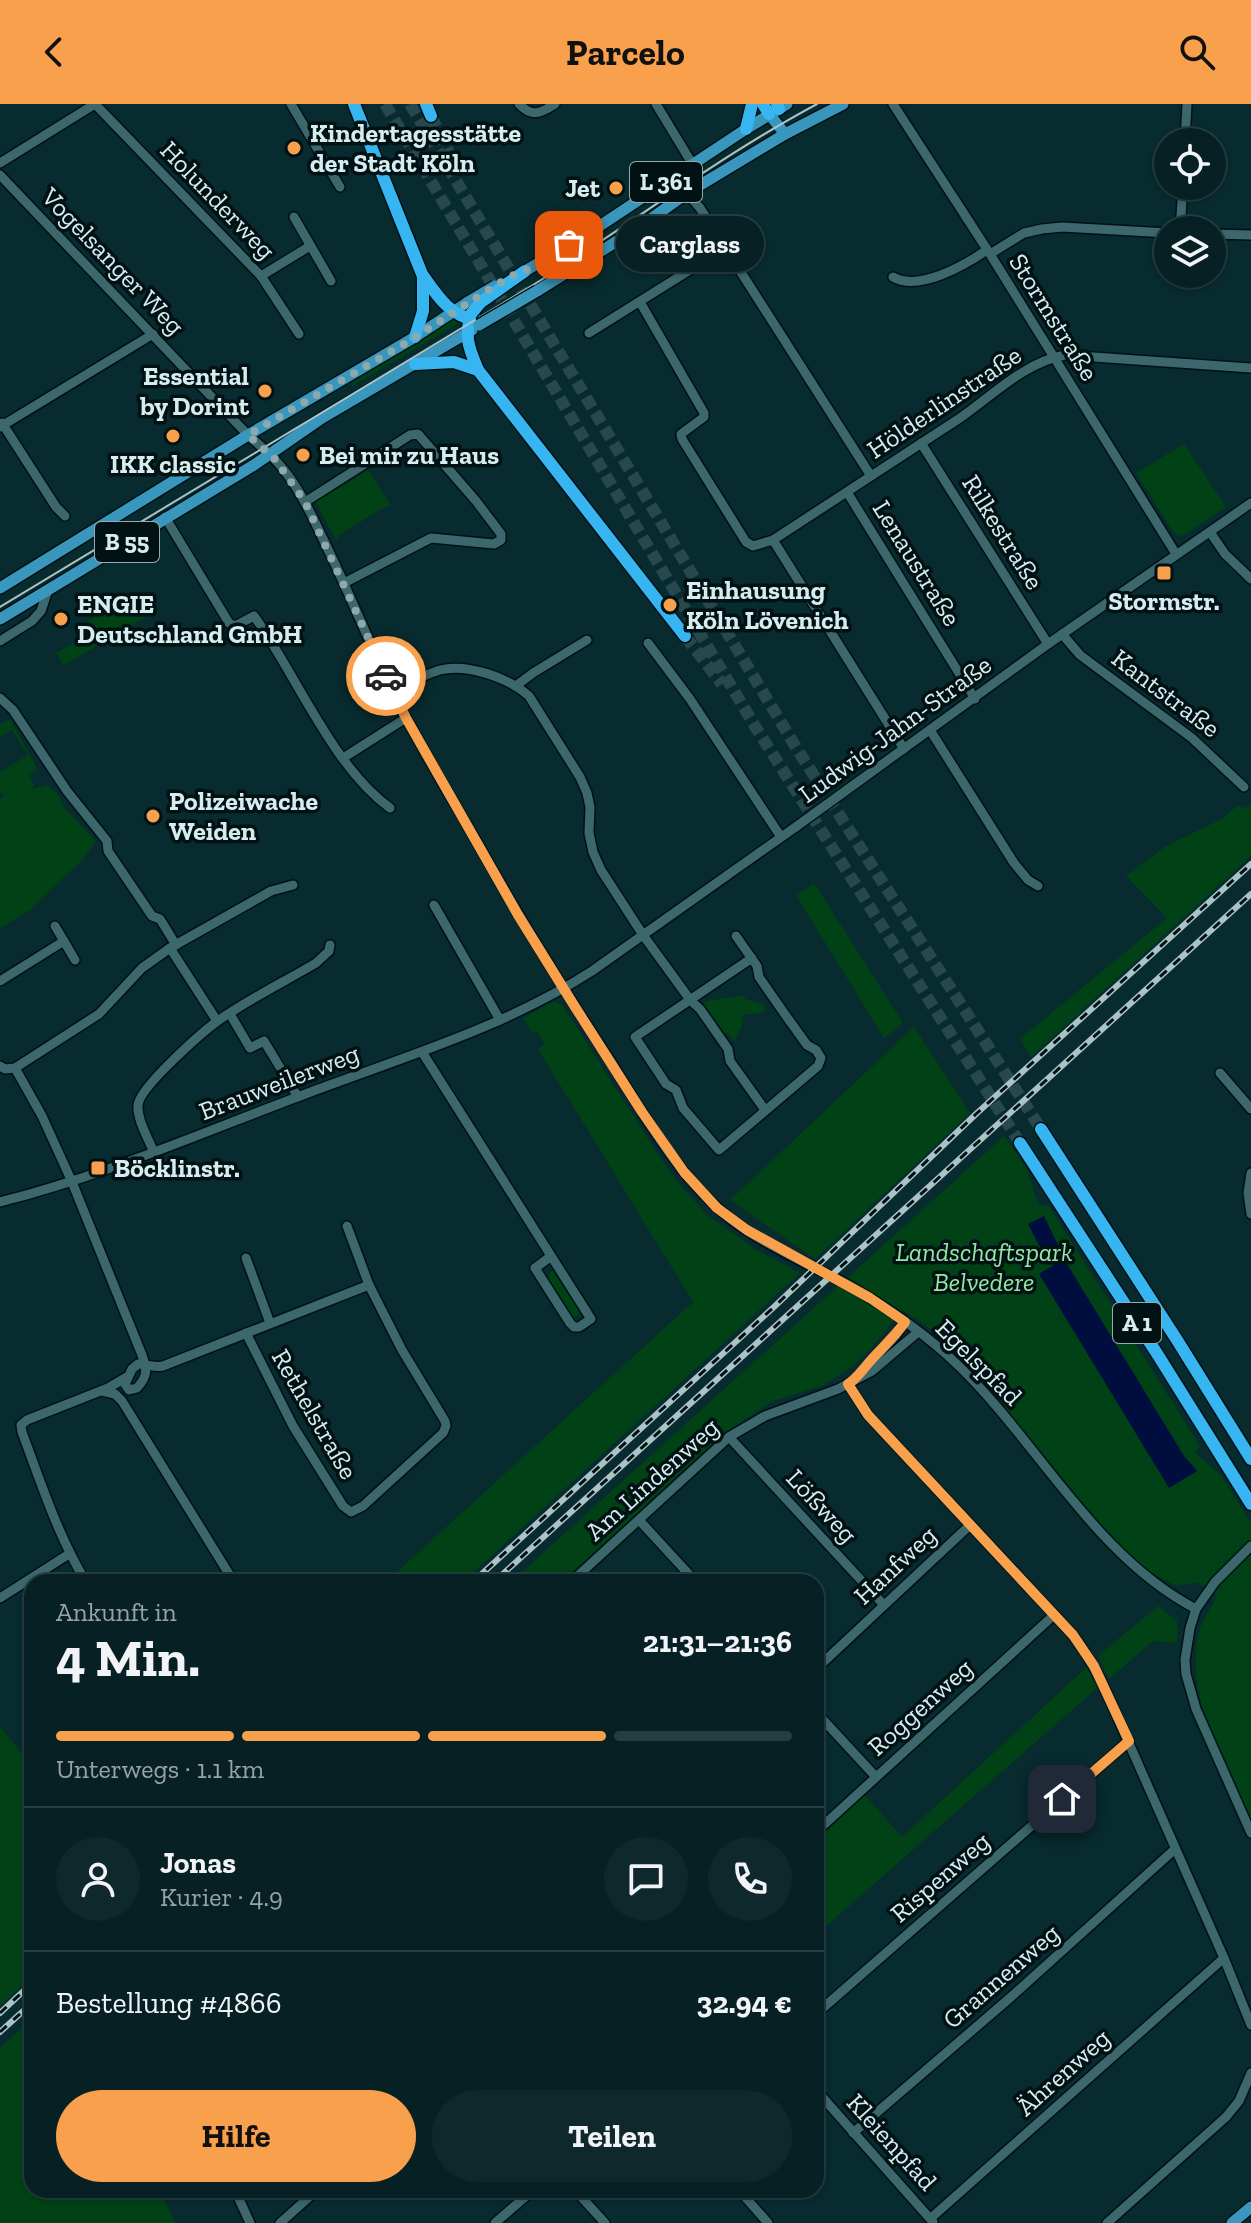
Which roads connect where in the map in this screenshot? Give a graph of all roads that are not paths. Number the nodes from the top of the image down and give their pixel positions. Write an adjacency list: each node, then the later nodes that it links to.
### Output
1 (95, 104): 15 (street); 29 (street, Holunderweg)
2 (291, 104): 18 (street)
3 (354, 104): 28 (highway)
4 (519, 104): 5 (street)
5 (555, 104)
6 (656, 104): 16 (street)
7 (752, 104): 13 (highway)
8 (843, 104): 14 (main road, L 361)
9 (893, 104): 26 (street, Stormstraße)
10 (1187, 104): 12 (street)
11 (775, 107): 13 (main road, L 361); 14 (main road)
12 (1186, 128)
13 (746, 129): 16 (main road, L 361)
14 (785, 134): 19 (main road, L 361)
15 (0, 163)
16 (693, 165): 27 (main road, L 361)
17 (0, 175): 37 (street, Vogelsanger Weg)
18 (340, 187)
19 (687, 193): 25 (street); 34 (main road, L 361, bridge)
20 (294, 217): 24 (street)
21 (1154, 232): 26 (street)
22 (1226, 234): 23 (street)
23 (1251, 235)
24 (310, 246): 29 (street); 31 (street)
25 (725, 248): 32 (street); 48 (street)
26 (988, 252): 30 (street); 40 (street, Stormstraße)
27 (525, 271): 34 (highway, bridge)
28 (422, 274): 33 (highway); 39 (highway)
29 (261, 276): 38 (street, Holunderweg)
30 (893, 277)
31 (331, 281)
32 (640, 302): 36 (street); 55 (street)
33 (454, 312): 34 (highway); 39 (main road, B 55)
34 (475, 317): 35 (highway)
35 (467, 333): 41 (main road, B 55); 43 (highway)
36 (589, 333)
37 (153, 334): 44 (street); 45 (street, Vogelsanger Weg)
38 (299, 334)
39 (415, 337): 45 (main road, B 55)
40 (1053, 357): 42 (street, Hölderlinstraße); 46 (street, Hölderlinstraße); 56 (street, Stormstraße)
41 (415, 364): 43 (highway); 47 (main road, B 55)
42 (1251, 368)
43 (478, 370): 63 (highway)
44 (1, 424): 52 (street)
45 (248, 435): 47 (street, Vogelsanger Weg); 59 (main road, B 55)
46 (921, 443): 48 (street, Hölderlinstraße); 67 (street, Rilkestraße)
47 (269, 455): 50 (street, Vogelsanger Weg); 53 (main road, B 55)
48 (871, 476): 49 (street, Hölderlinstraße)
49 (847, 492): 55 (street, Hölderlinstraße); 71 (street, Lenaustraße)
50 (305, 502): 58 (street, Vogelsanger Weg); 58 (street)
51 (1251, 503): 54 (street, Ludwig-Jahn-Straße)
52 (65, 516)
53 (165, 517): 60 (main road, B 55); 77 (street)
54 (1210, 532): 56 (street, Ludwig-Jahn-Straße); 57 (street)
55 (773, 540): 76 (street)
56 (1176, 554): 62 (street, Ludwig-Jahn-Straße)
57 (1251, 579)
58 (344, 583): 69 (street, Vogelsanger Weg)
59 (0, 588)
60 (48, 590): 61 (main road, B 55); 65 (street)
61 (0, 619)
62 (1062, 634): 67 (street, Ludwig-Jahn-Straße); 78 (street, Kantstraße)
63 (685, 636)
64 (587, 640): 68 (street)
65 (0, 641)
66 (648, 643): 80 (street)
67 (1048, 644): 71 (street, Ludwig-Jahn-Straße)
68 (517, 685): 69 (street); 85 (street)
69 (393, 692): 74 (street, Vogelsanger Weg)
70 (0, 698): 73 (street)
71 (975, 699): 75 (street, Ludwig-Jahn-Straße)
72 (0, 705): 73 (street)
73 (13, 710): 89 (street)
74 (406, 718): 77 (street); 93 (street, Vogelsanger Weg)
75 (930, 730): 76 (street, Ludwig-Jahn-Straße); 82 (street)
76 (904, 749): 80 (street, Ludwig-Jahn-Straße, bridge)
77 (343, 758): 79 (street)
78 (1244, 787)
79 (390, 808)
80 (781, 837): 85 (street, Ludwig-Jahn-Straße)
81 (293, 885): 89 (street)
82 (1038, 886)
83 (434, 905): 96 (street)
84 (55, 926): 87 (street)
85 (643, 935): 93 (street, Ludwig-Jahn-Straße); 94 (street)
86 (736, 936): 90 (street)
87 (64, 941): 91 (street); 92 (street)
88 (330, 945): 95 (street)
89 (173, 947): 97 (street); 100 (street)
90 (752, 958): 94 (street); 104 (street)
91 (75, 960)
92 (0, 981)
93 (564, 989): 96 (street, Brauweilerweg); 116 (street, Egelspfad)
94 (691, 1001): 104 (street); 104 (street)
95 (230, 1014): 97 (street); 102 (street)
96 (500, 1020): 98 (street, Brauweilerweg)
97 (217, 1021): 107 (street)
98 (422, 1052): 102 (street, Brauweilerweg); 113 (street)
99 (0, 1066): 100 (street)
100 (15, 1068): 109 (street)
101 (1220, 1073): 103 (street)
102 (298, 1097): 107 (street, Brauweilerweg)
103 (1251, 1109)
104 (765, 1110)
105 (1041, 1129): 130 (highway, A 1)
106 (1020, 1143): 131 (highway, A 1)
107 (154, 1153): 109 (street, Brauweilerweg)
108 (1251, 1173): 111 (street)
109 (72, 1182): 110 (street, Brauweilerweg); 120 (street)
110 (0, 1202)
111 (1251, 1214)
112 (347, 1226): 115 (street)
113 (550, 1257): 113 (street)
114 (246, 1258): 117 (street)
115 (369, 1285): 117 (street); 119 (street, Rethelstraße)
116 (905, 1322): 118 (street, Egelspfad); 124 (street, Am Lindenweg)
117 (270, 1323): 119 (street)
118 (918, 1332): 124 (street, Am Lindenweg); 144 (street, Egelspfad)
119 (246, 1333): 122 (street)
120 (137, 1342): 121 (street); 123 (street)
121 (145, 1365): 122 (street); 123 (street); 125 (street)
122 (163, 1366): 125 (street)
123 (128, 1377): 125 (street); 126 (street); 127 (street)
124 (852, 1382): 129 (street, Am Lindenweg); 133 (street)
125 (141, 1384): 128 (street)
126 (99, 1391): 127 (street); 135 (street)
127 (124, 1404): 128 (street)
128 (133, 1419): 138 (street)
129 (729, 1437): 132 (street, Am Lindenweg); 143 (street, Lößweg)
130 (1251, 1459)
131 (1251, 1504)
132 (639, 1520): 139 (street, Am Lindenweg); 140 (street)
133 (969, 1526): 143 (street, Hanfweg); 145 (street)
134 (1250, 1547): 144 (street)
135 (69, 1554): 136 (street); 137 (street)
136 (38, 1574)
137 (81, 1574)
138 (229, 1574)
139 (580, 1574)
140 (689, 1574)
141 (24, 1583): 142 (street)
142 (0, 1598)
143 (884, 1605): 146 (street, Hanfweg)
144 (1196, 1609): 151 (street)
145 (1054, 1615): 148 (street); 149 (street, Roggenweg)
146 (824, 1661)
147 (824, 1721): 149 (street)
148 (1129, 1741): 152 (street); 154 (street, Rispenweg)
149 (876, 1777): 150 (street, Roggenweg)
150 (824, 1825)
151 (1251, 1833)
152 (1175, 1849): 153 (street); 158 (street, Grannenweg)
153 (1224, 1958): 155 (street); 165 (street, Ährenweg)
154 (824, 2007)
155 (1251, 2025)
156 (1251, 2073): 171 (street)
157 (824, 2099): 158 (street, Kleienpfad)
158 (853, 2133): 165 (street, Kleienpfad)
159 (239, 2198): 166 (street)
160 (308, 2198): 167 (street)
161 (524, 2198): 168 (street)
162 (582, 2198): 169 (street)
163 (746, 2198): 170 (street)
164 (1251, 2207): 172 (main road)
165 (933, 2221)
166 (250, 2223)
167 (280, 2223)
168 (495, 2223)
169 (605, 2223)
170 (768, 2223)
171 (1107, 2223)
172 (1232, 2223)

